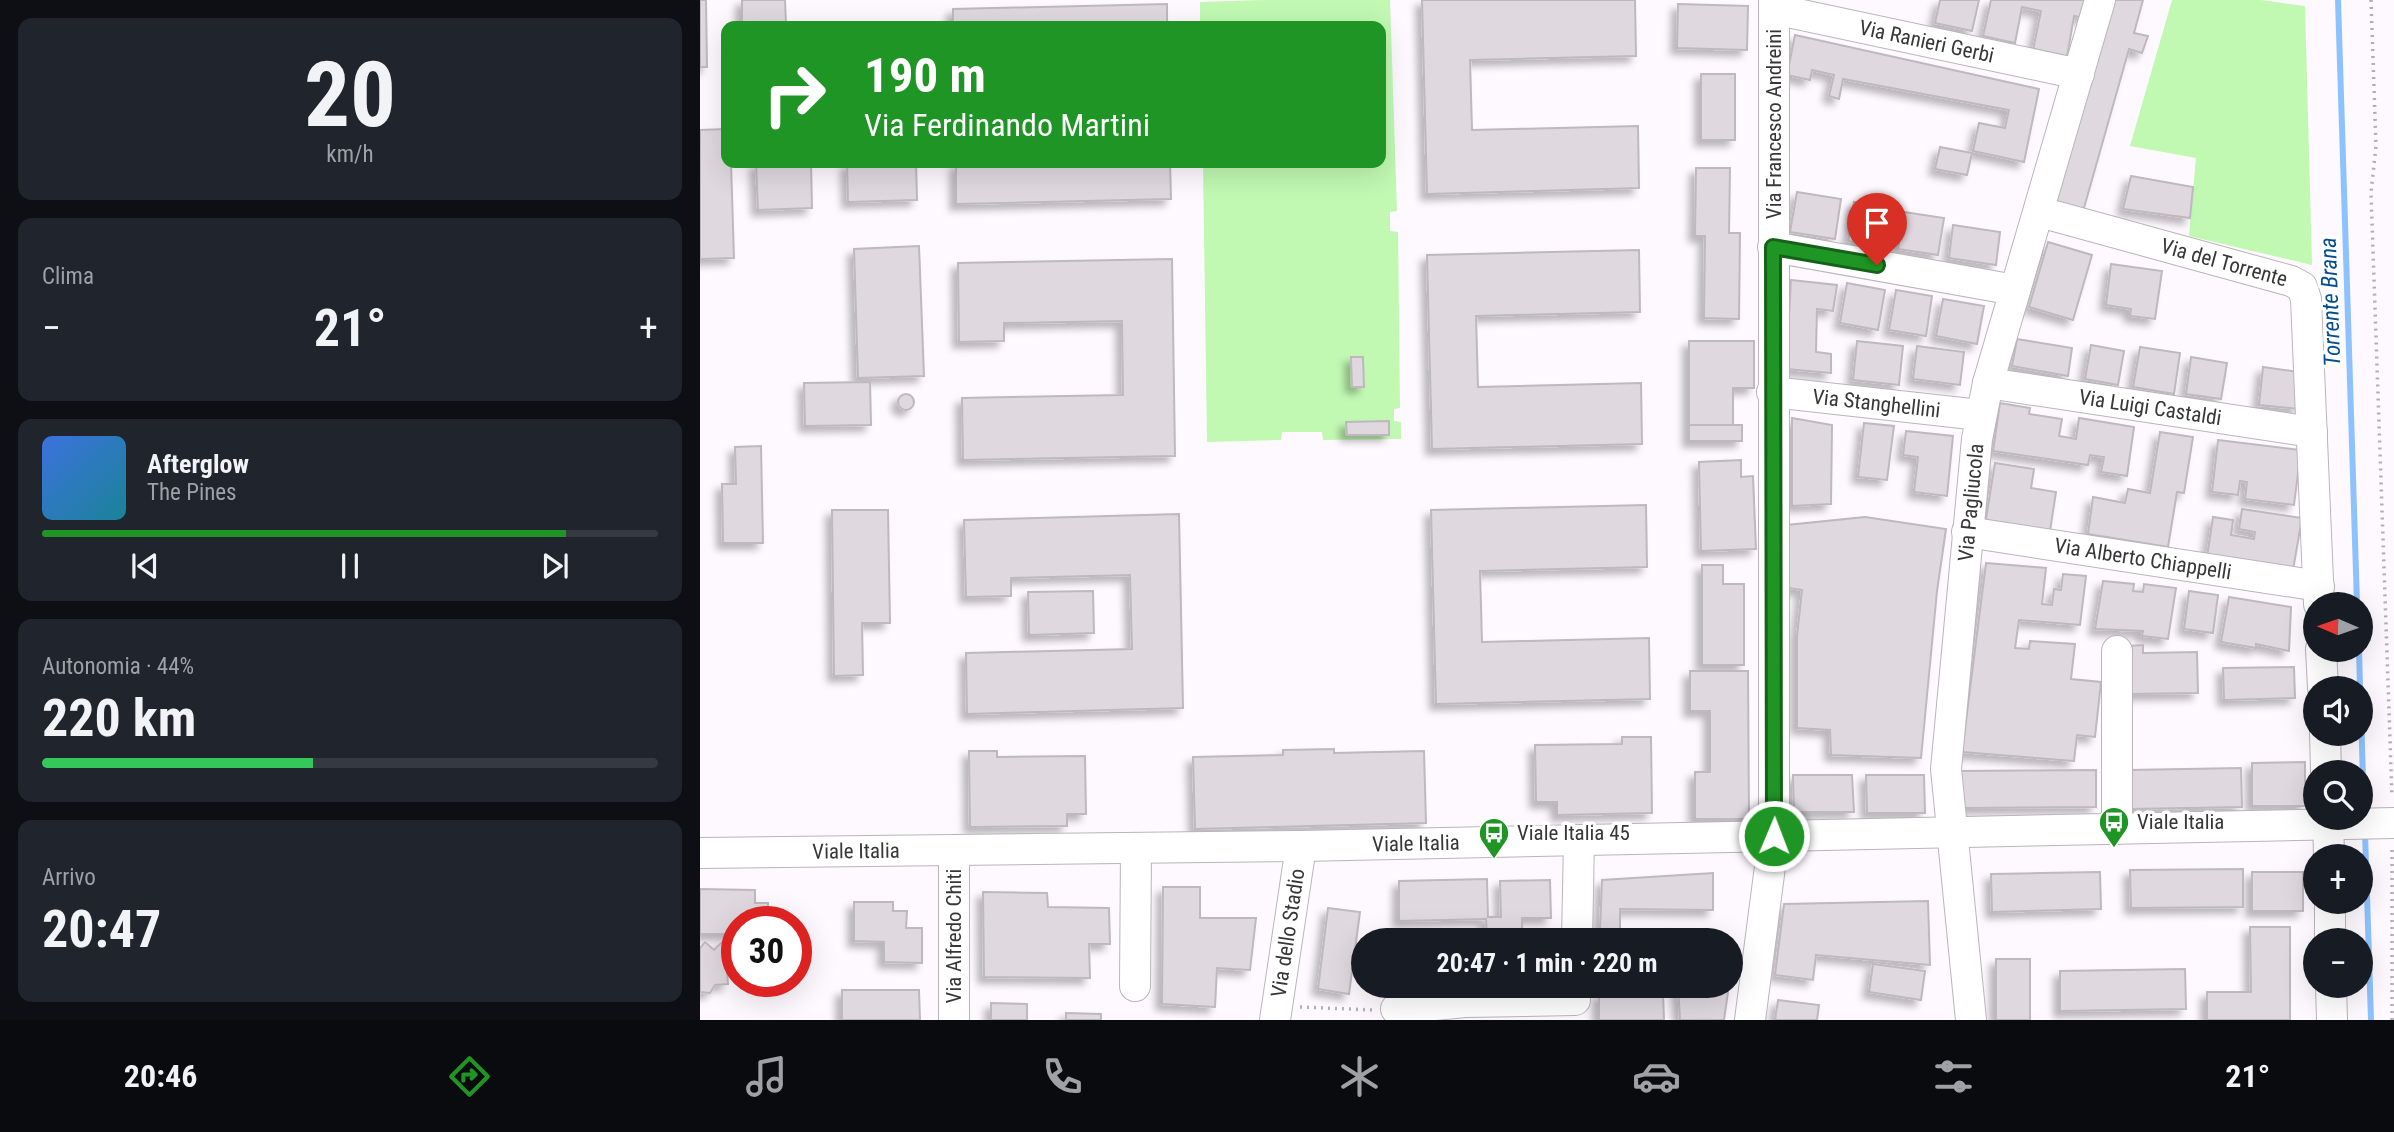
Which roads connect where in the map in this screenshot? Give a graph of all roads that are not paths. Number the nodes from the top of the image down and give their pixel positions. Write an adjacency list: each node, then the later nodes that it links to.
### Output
1 (2100, 0): 3 (street, Via Pagliucola)
2 (1774, 5): 3 (street, Via Ranieri Gerbi); 5 (street, Via Francesco Andreini)
3 (2079, 74): 4 (street, Via Pagliucola)
4 (2040, 212): 6 (street, Via Pagliucola); 10 (street, Via del Torrente)
5 (1773, 247): 6 (street); 8 (street, Via Francesco Andreini)
6 (2015, 290): 7 (street, Via Pagliucola)
7 (1988, 383): 9 (street, Via Pagliucola); 10 (street, Via Luigi Castaldi)
8 (1772, 392): 9 (street, Via Stanghellini); 18 (street, Via Francesco Andreini)
9 (1980, 415): 11 (street, Via Pagliucola)
10 (2312, 432): 13 (street, Via del Torrente)
11 (1967, 532): 12 (street, Via Alberto Chiappelli); 17 (street, Via Pagliucola)
12 (2303, 592)
13 (2319, 592)
14 (2117, 652): 16 (street)
15 (2303, 823): 16 (street, Viale Italia)
16 (2117, 829): 17 (street, Viale Italia)
17 (1952, 832): 18 (street, Viale Italia); 32 (street, Via Pagliucola)
18 (1774, 836): 19 (street, Viale Italia); 31 (street, Via Francesco Andreini)
19 (1578, 840): 20 (street, Viale Italia); 24 (street)
20 (1301, 846): 21 (street, Viale Italia); 29 (street, Via dello Stadio)
21 (1136, 849): 22 (street, Viale Italia); 25 (street)
22 (954, 852): 23 (street, Viale Italia); 30 (street, Via Alfredo Chiti)
23 (700, 853)
24 (1577, 928)
25 (1135, 986)
26 (2331, 998): 33 (street)
27 (1575, 1002): 28 (street)
28 (1396, 1009)
29 (1276, 1012)
30 (954, 1020)
31 (1750, 1020)
32 (1970, 1020)
33 (2332, 1020)

